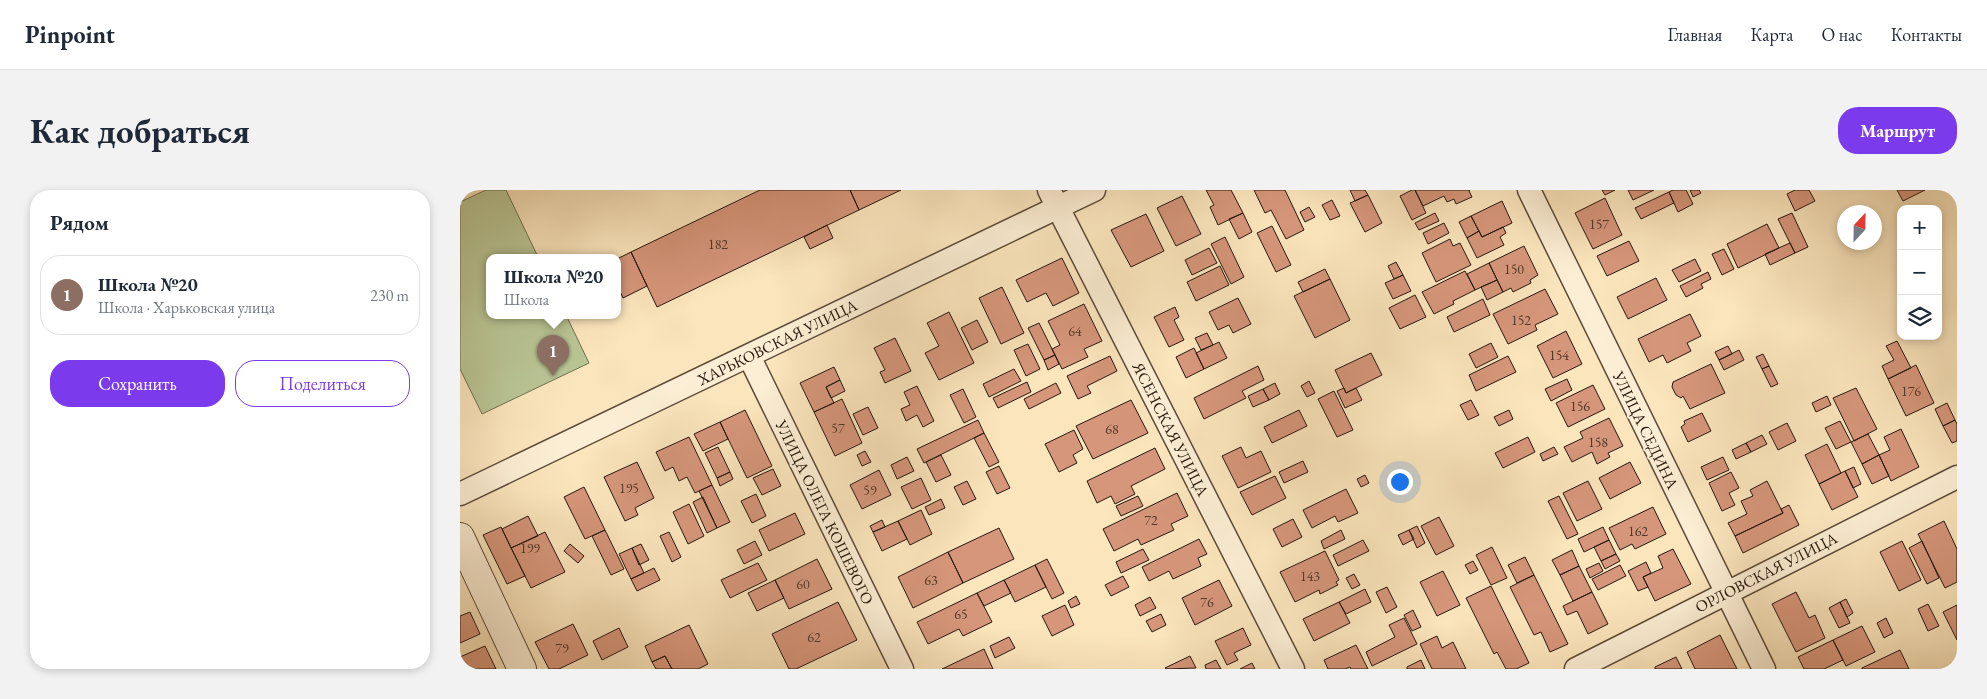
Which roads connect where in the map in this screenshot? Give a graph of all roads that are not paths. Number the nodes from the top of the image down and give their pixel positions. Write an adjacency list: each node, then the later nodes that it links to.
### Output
1 (1094, 190): 3 (street, ХАРЬКОВСКАЯ УЛИЦА)
2 (1529, 190): 8 (street, УЛИЦА СЕДИНА)
3 (1054, 199): 4 (street, ХАРЬКОВСКАЯ УЛИЦА); 11 (street, ЯСЕНСКАЯ УЛИЦА)
4 (749, 356): 6 (street, ХАРЬКОВСКАЯ УЛИЦА); 10 (street, УЛИЦА ОЛЕГА КОШЕВОГО)
5 (1957, 477): 8 (street, ОРЛОВСКАЯ УЛИЦА)
6 (460, 494)
7 (460, 537): 9 (street)
8 (1725, 593): 12 (street, ОРЛОВСКАЯ УЛИЦА); 13 (street, УЛИЦА СЕДИНА)
9 (522, 669)
10 (902, 669)
11 (1293, 669)
12 (1576, 669)
13 (1764, 669)

